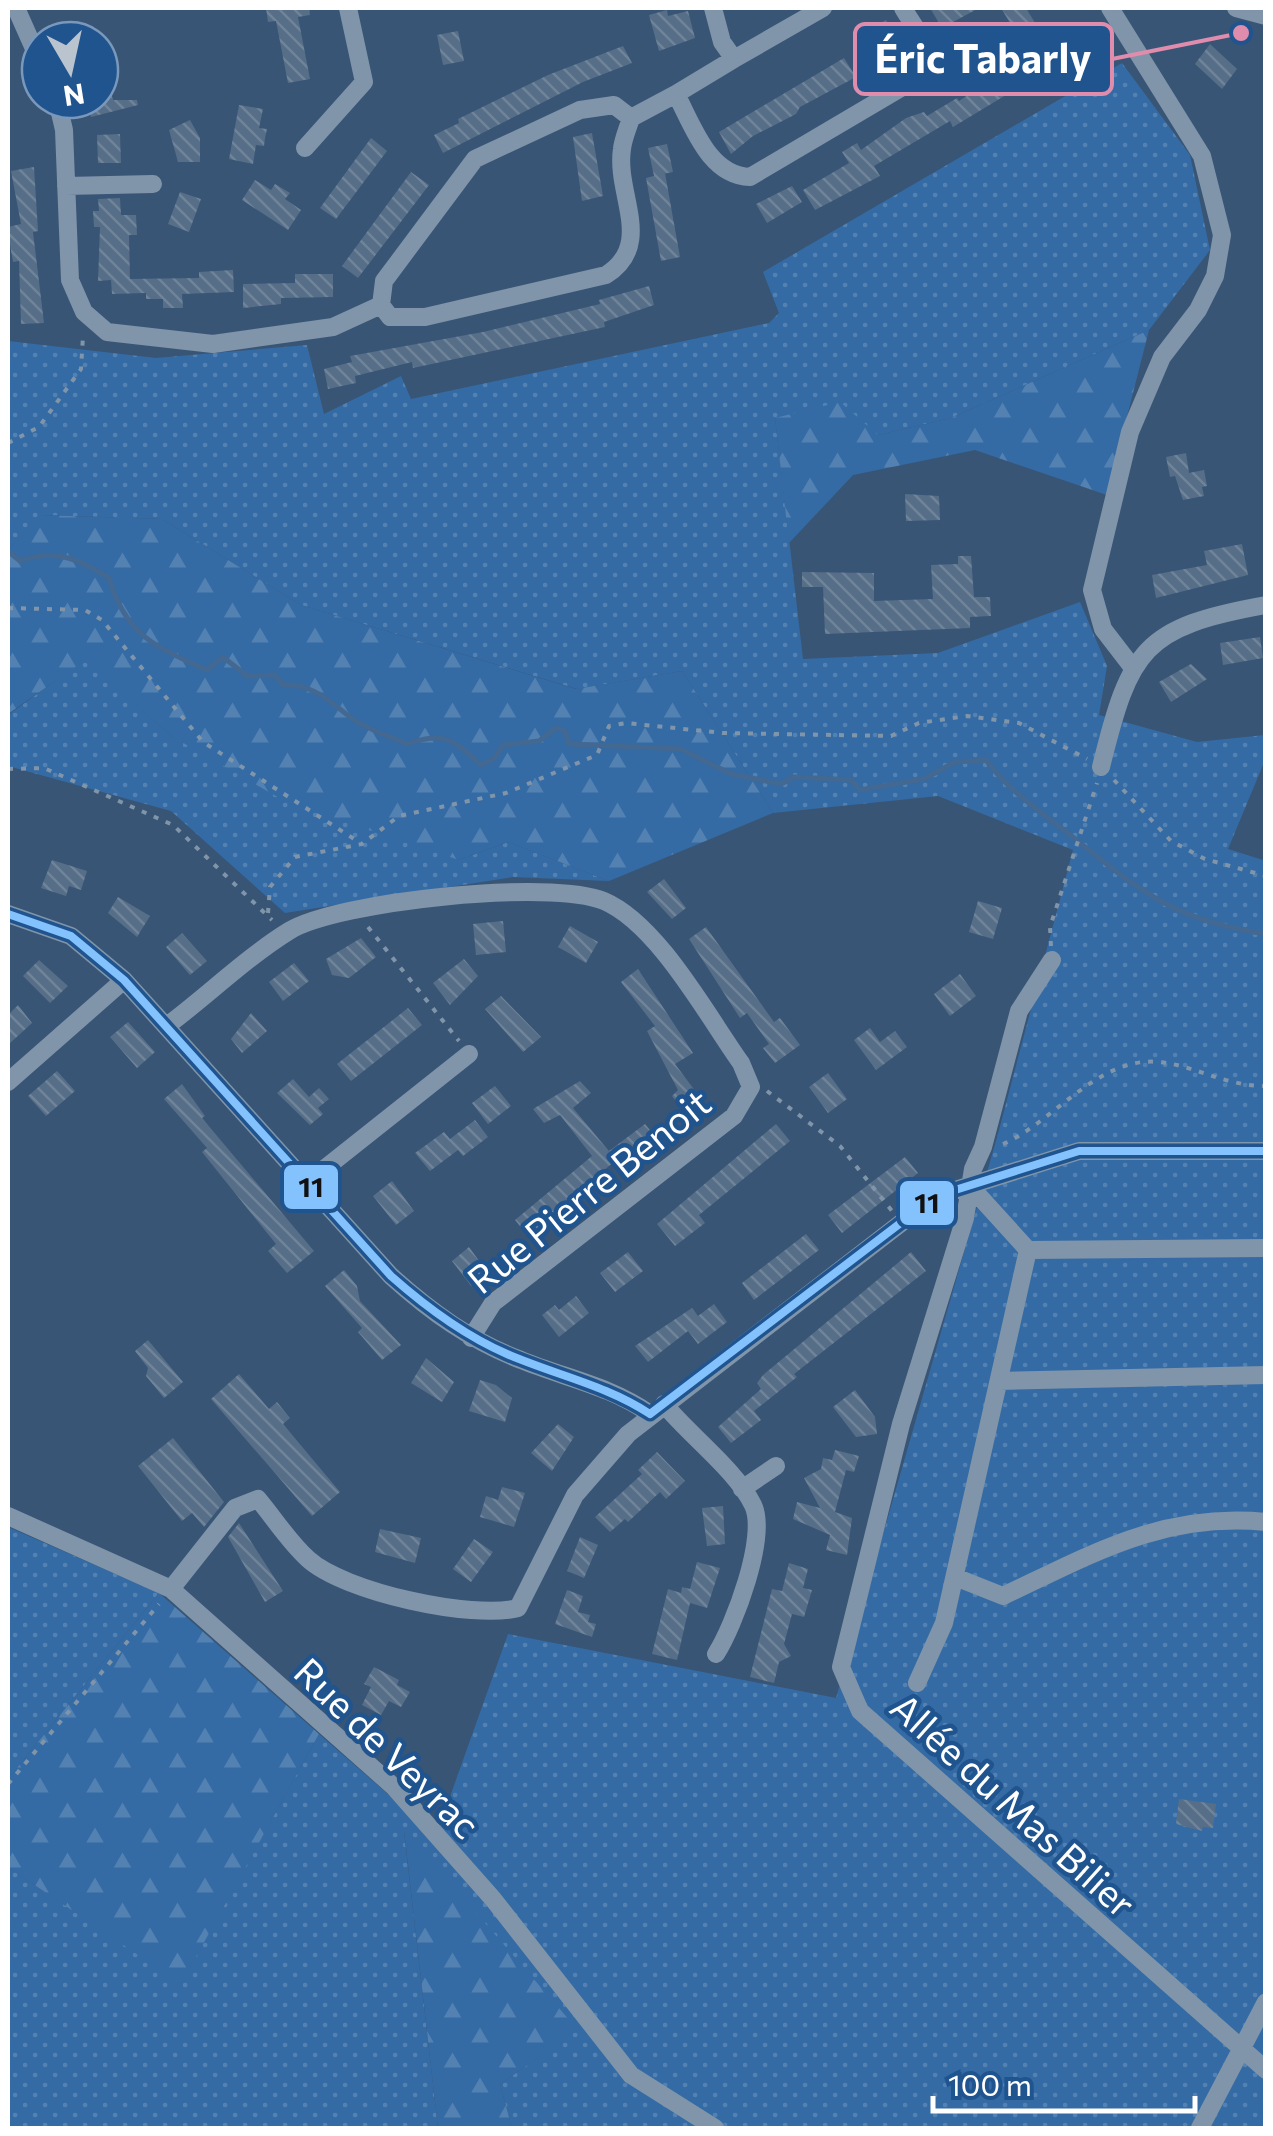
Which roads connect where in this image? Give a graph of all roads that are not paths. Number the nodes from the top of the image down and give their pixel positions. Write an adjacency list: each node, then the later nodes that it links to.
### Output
1 (348, 8): 12 (street)
2 (713, 8): 8 (street)
3 (824, 8): 8 (street)
4 (903, 8): 9 (street)
5 (1110, 8): 17 (street)
6 (1236, 8): 7 (street)
7 (1266, 16)
8 (734, 59): 9 (street)
9 (676, 94): 10 (street)
10 (631, 118): 15 (street); 15 (street)
11 (62, 120): 14 (street)
12 (305, 148)
13 (153, 184): 14 (street)
14 (66, 186): 15 (street)
15 (381, 305)
16 (1266, 604): 17 (street)
17 (1133, 668): 18 (street)
18 (1100, 767)
19 (8, 914): 21 (street)
20 (1052, 960): 27 (street, Allée du Mas Bilier)
21 (124, 980): 22 (street); 24 (street)
22 (168, 1025): 26 (street); 30 (street, Rue Pierre Benoit)
23 (468, 1054): 26 (street)
24 (8, 1082)
25 (1266, 1151): 27 (street)
26 (309, 1182): 30 (street)
27 (969, 1185): 29 (street); 33 (street); 43 (street, Allée du Mas Bilier)
28 (1266, 1248): 29 (street)
29 (1028, 1250): 32 (street)
30 (471, 1338): 33 (street)
31 (1266, 1375): 32 (street)
32 (998, 1381): 38 (street)
33 (657, 1409): 35 (street); 39 (street)
34 (776, 1466): 35 (street)
35 (742, 1488): 40 (street)
36 (8, 1516): 39 (street, Rue de Veyrac)
37 (1266, 1522): 38 (street)
38 (954, 1576): 41 (street)
39 (172, 1589): 45 (street, Rue de Veyrac)
40 (716, 1654)
41 (917, 1683)
42 (1266, 2002): 43 (street)
43 (1241, 2048): 44 (street, Allée du Mas Bilier); 46 (street)
44 (1266, 2070)
45 (715, 2128)
46 (1200, 2128)

